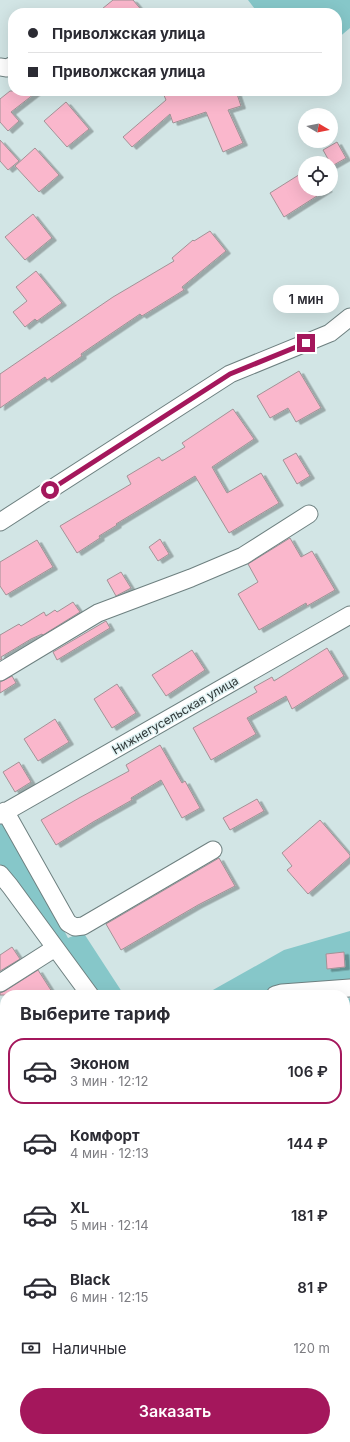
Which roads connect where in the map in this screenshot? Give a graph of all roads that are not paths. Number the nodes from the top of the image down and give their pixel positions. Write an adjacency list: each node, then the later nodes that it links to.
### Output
1 (350, 317): 3 (street)
2 (309, 514): 5 (street)
3 (0, 522)
4 (350, 615): 6 (street, Нижнегусельская улица)
5 (0, 672)
6 (3, 813): 7 (street)
7 (213, 850)
8 (0, 874): 9 (street)
9 (55, 948): 10 (street); 12 (street)
10 (0, 983)
11 (350, 988): 13 (street)
12 (86, 990)
13 (338, 990)

